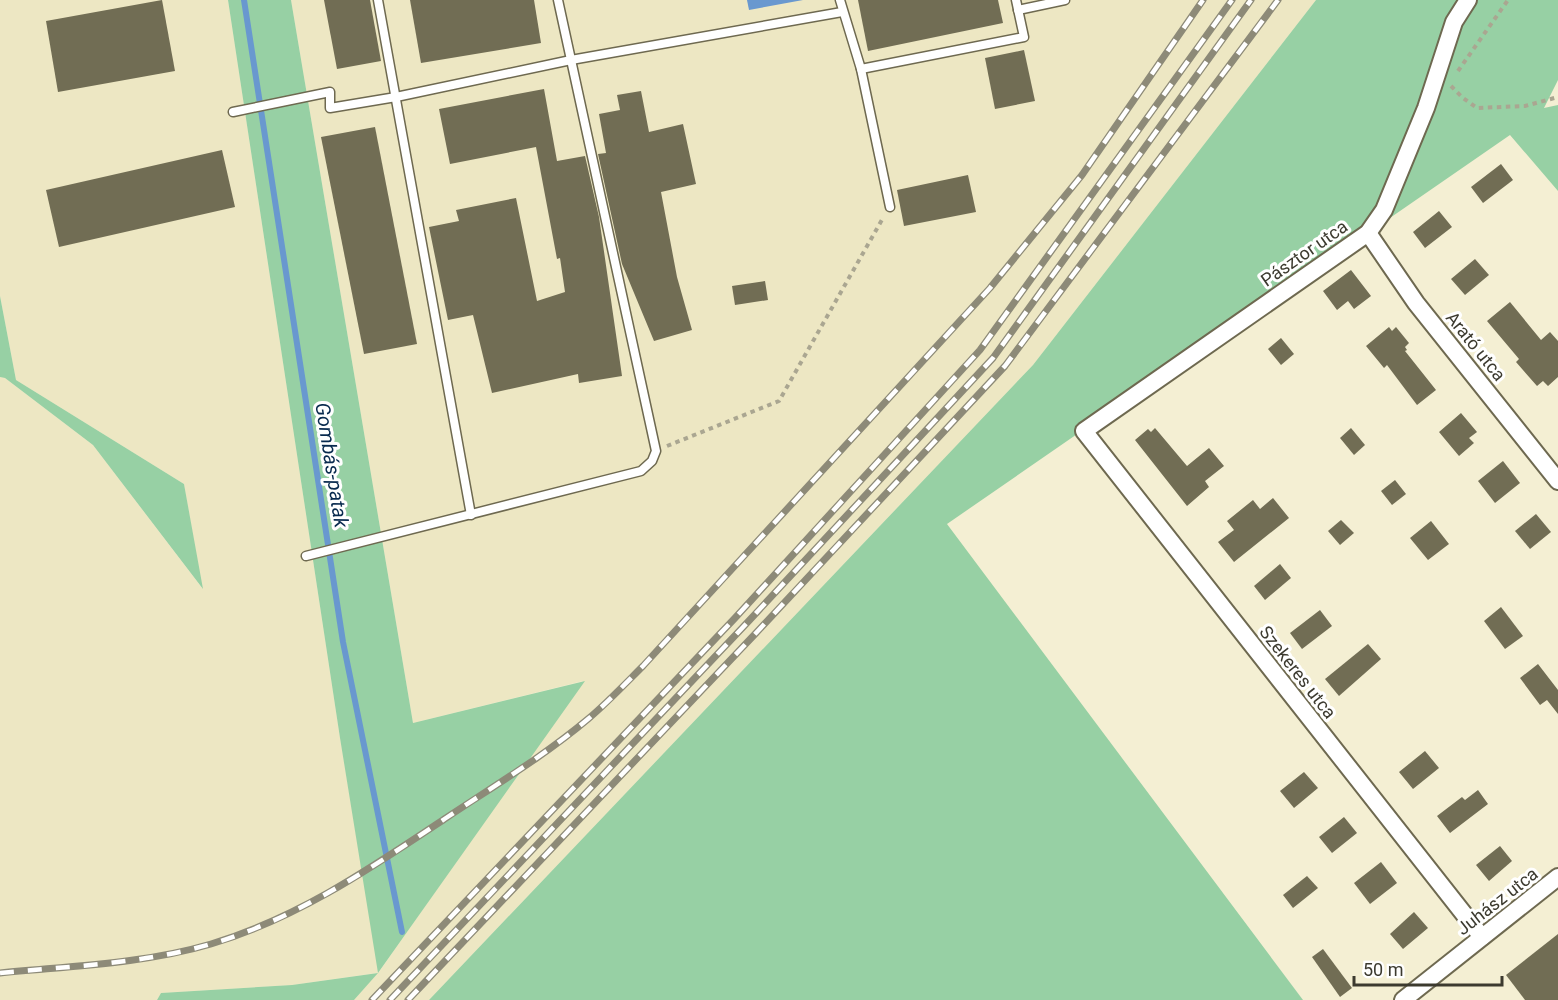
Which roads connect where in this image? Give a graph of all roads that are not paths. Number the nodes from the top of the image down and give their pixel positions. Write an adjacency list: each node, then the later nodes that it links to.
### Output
1 (378, 0): 11 (lane)
2 (558, 0): 9 (lane)
3 (840, 0): 8 (lane)
4 (1016, 0): 7 (lane)
5 (1065, 0): 7 (lane)
6 (1468, 0): 14 (street, Pásztor utca)
7 (1018, 10): 10 (lane)
8 (842, 12): 9 (lane); 10 (lane)
9 (571, 60): 11 (lane); 17 (lane)
10 (861, 69): 13 (lane)
11 (396, 97): 12 (lane); 17 (lane)
12 (233, 112)
13 (890, 207)
14 (1368, 233): 15 (street, Pásztor utca); 16 (street, Arató utca)
15 (1084, 431): 20 (street, Szekeres utca)
16 (1558, 481)
17 (471, 514): 18 (lane)
18 (306, 556)
19 (1558, 877): 20 (street, Juhász utca)
20 (1482, 937): 21 (street, Juhász utca)
21 (1403, 1000)

